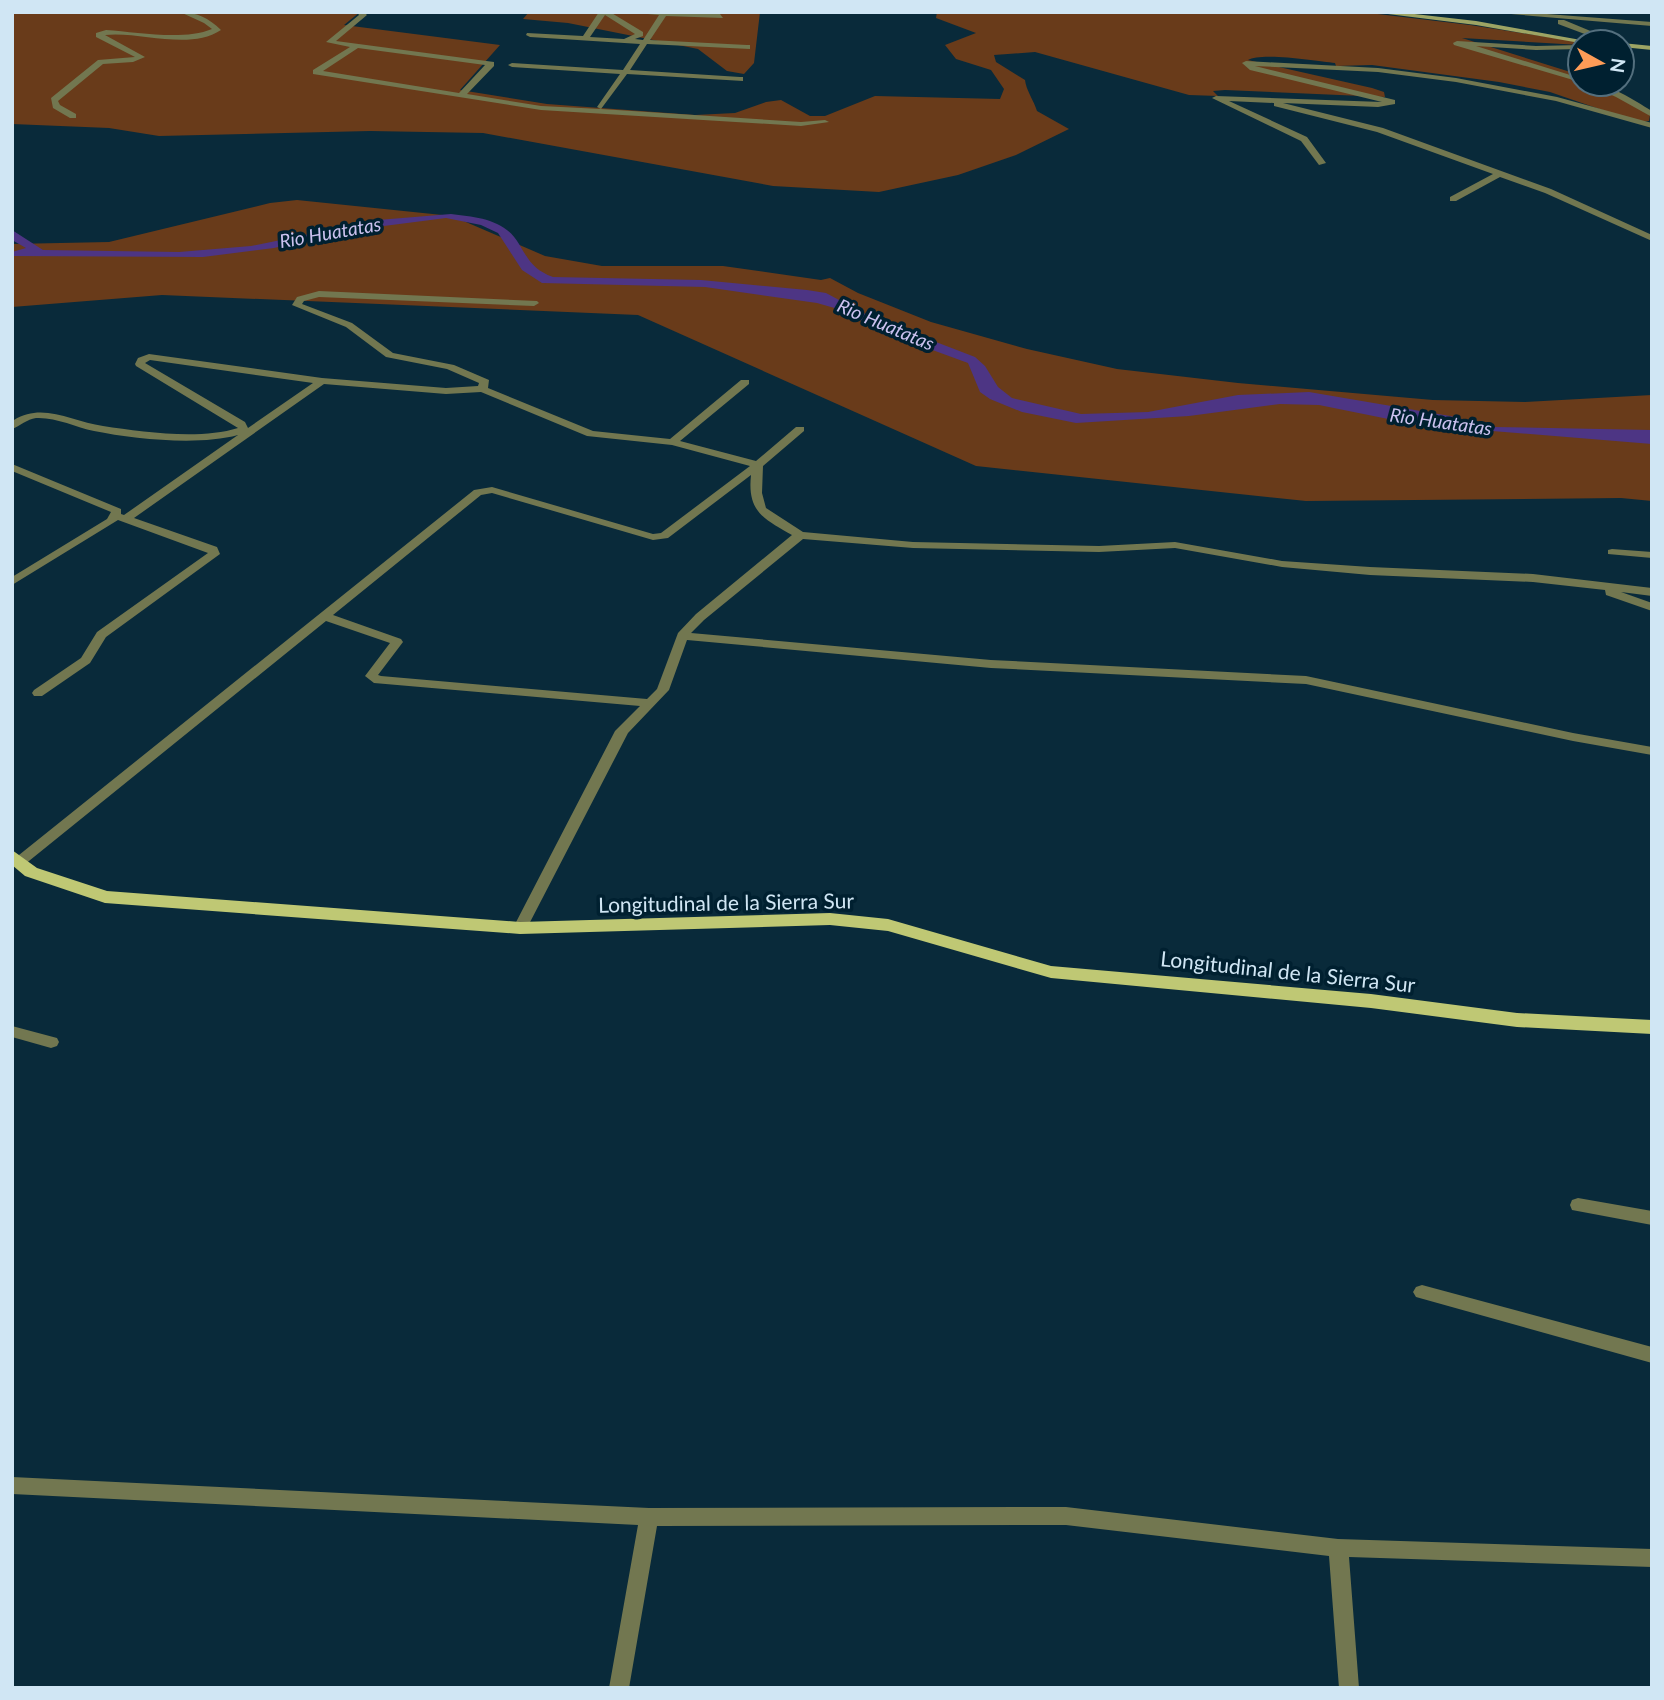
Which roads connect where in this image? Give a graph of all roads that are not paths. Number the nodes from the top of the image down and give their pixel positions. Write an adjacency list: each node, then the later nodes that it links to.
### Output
1 (183, 12): 32 (street)
2 (360, 12): 20 (street)
3 (604, 12): 16 (street); 18 (street)
4 (628, 12): 9 (street)
5 (1375, 12): 17 (street)
6 (1490, 12): 11 (street)
7 (1533, 12): 11 (street)
8 (1615, 12): 12 (street)
9 (664, 14): 10 (street); 19 (street)
10 (720, 16)
11 (1547, 16): 12 (street); 14 (street)
12 (1617, 21): 13 (street)
13 (1652, 24)
14 (1577, 28)
15 (530, 35): 16 (street)
16 (585, 38): 18 (street)
17 (1566, 38)
18 (625, 41): 19 (street)
19 (645, 42): 21 (street); 24 (street)
20 (356, 46): 27 (street); 27 (street)
21 (747, 47)
22 (1566, 47): 25 (street)
23 (512, 65): 24 (street)
24 (624, 72): 26 (street); 30 (street)
25 (1566, 76)
26 (740, 79)
27 (461, 95): 33 (street)
28 (1263, 98): 34 (street); 35 (street); 36 (street)
29 (1624, 98): 31 (street)
30 (601, 107)
31 (1652, 115)
32 (73, 116)
33 (825, 122)
34 (1652, 126)
35 (1322, 163)
36 (1499, 174): 37 (street); 38 (street)
37 (1453, 199)
38 (1652, 238)
39 (534, 303): 42 (street)
40 (322, 381): 42 (street); 43 (street); 48 (street)
41 (745, 382): 45 (street)
42 (482, 389): 45 (street)
43 (12, 426)
44 (800, 429): 46 (street)
45 (673, 442): 46 (street)
46 (758, 465): 49 (street); 56 (street)
47 (12, 467): 48 (street)
48 (121, 517): 52 (street); 58 (street)
49 (800, 535): 53 (street); 57 (street)
50 (1612, 552): 51 (street)
51 (1652, 555)
52 (12, 582)
53 (1589, 583): 54 (street); 55 (street)
54 (1652, 592)
55 (1652, 607)
56 (324, 616): 59 (street); 61 (street)
57 (681, 636): 59 (street); 60 (street)
58 (38, 693)
59 (649, 703): 62 (street)
60 (1652, 751)
61 (15, 859): 62 (main road, Longitudinal de la Sierra Sur)
62 (520, 928): 63 (main road, Longitudinal de la Sierra Sur)
63 (1652, 1027)
64 (12, 1031): 65 (street)
65 (51, 1042)
66 (1578, 1205): 67 (street)
67 (1652, 1218)
68 (1422, 1292): 69 (street)
69 (1652, 1355)
70 (12, 1485): 71 (street)
71 (649, 1517): 72 (street); 74 (street)
72 (1338, 1548): 73 (street); 75 (street)
73 (1652, 1558)
74 (619, 1688)
75 (1349, 1688)

